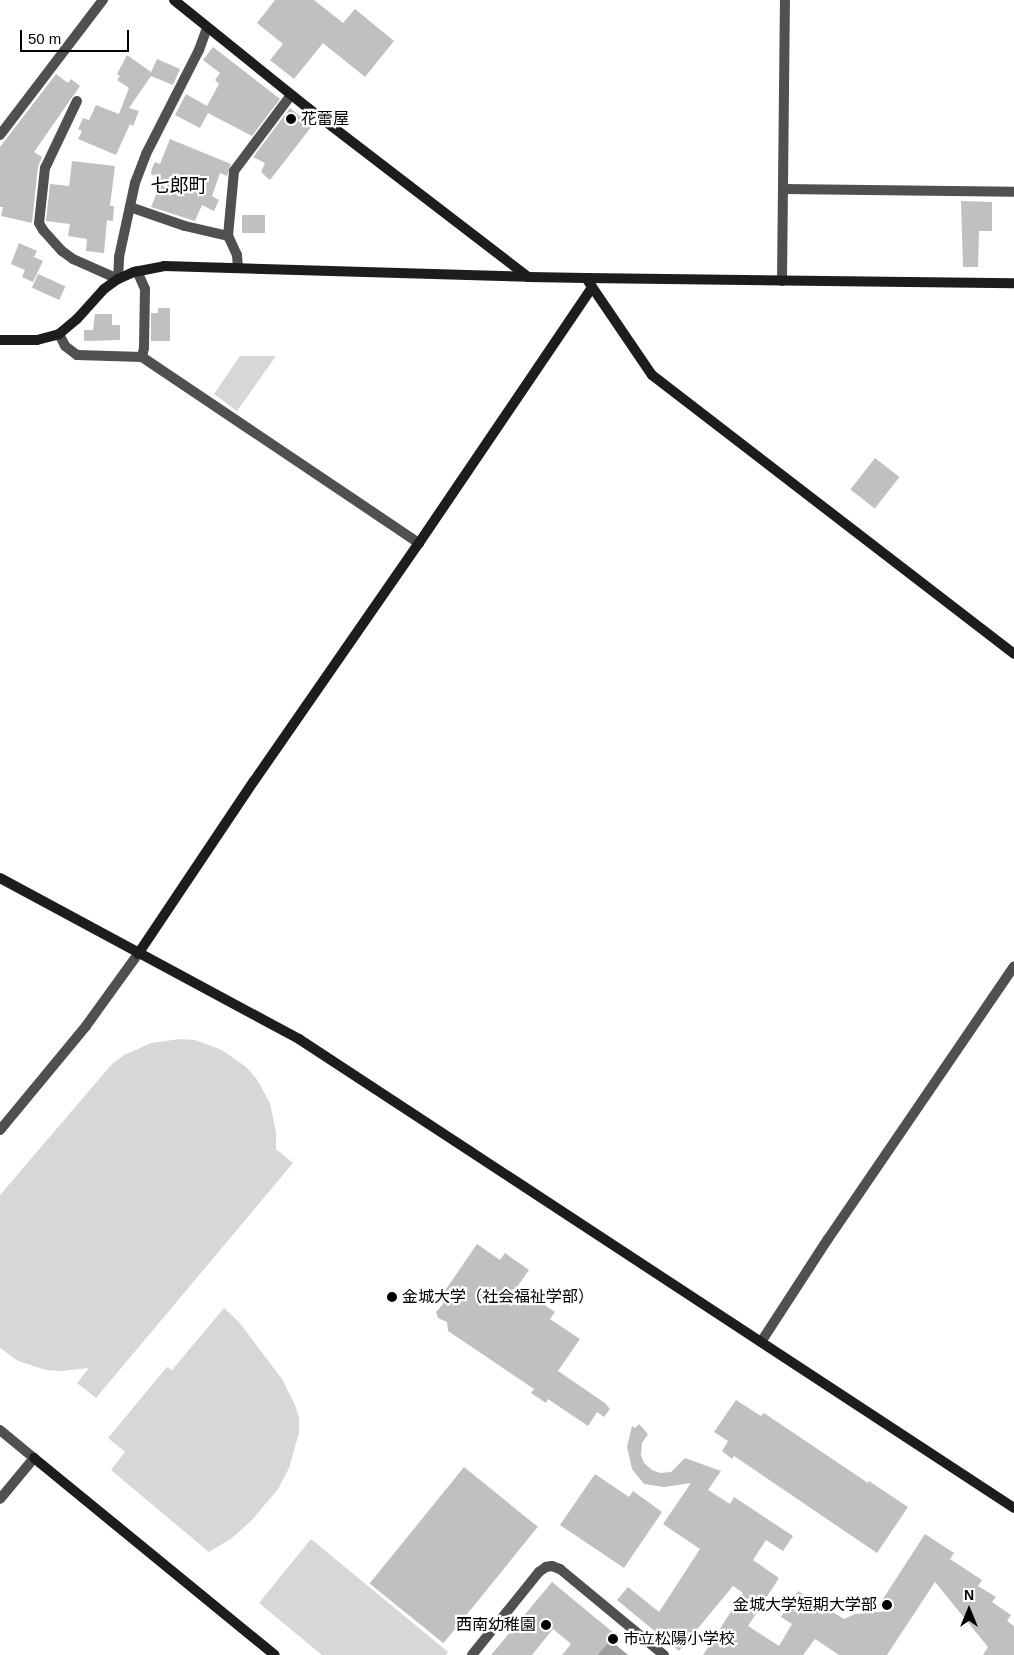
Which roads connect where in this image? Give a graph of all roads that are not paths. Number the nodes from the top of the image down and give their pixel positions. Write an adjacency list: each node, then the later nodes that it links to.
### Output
1 (103, 0): 7 (street)
2 (174, 0): 4 (street)
3 (785, 0): 8 (street)
4 (207, 28): 5 (street); 10 (street)
5 (291, 95): 11 (street); 14 (street)
6 (77, 101): 16 (street)
7 (0, 135)
8 (783, 189): 9 (street); 17 (street)
9 (1014, 192)
10 (130, 207): 11 (street); 16 (street)
11 (228, 236): 12 (street)
12 (238, 267): 13 (street); 14 (street)
13 (137, 271): 16 (street); 22 (street)
14 (528, 276): 15 (street)
15 (586, 278): 17 (street); 19 (street)
16 (118, 279): 20 (street)
17 (782, 281): 18 (street)
18 (1014, 283)
19 (592, 287): 23 (street); 24 (street)
20 (59, 334): 21 (street); 22 (street)
21 (0, 340)
22 (142, 357): 23 (street)
23 (419, 543): 26 (street)
24 (1014, 654)
25 (0, 878): 26 (street)
26 (138, 954): 28 (street); 29 (street)
27 (1014, 966): 29 (street)
28 (0, 1130)
29 (761, 1342): 33 (street)
30 (0, 1430): 31 (street)
31 (34, 1458): 32 (street); 34 (street)
32 (0, 1499)
33 (1014, 1508)
34 (275, 1655)
35 (472, 1655): 36 (street)
36 (664, 1655)

